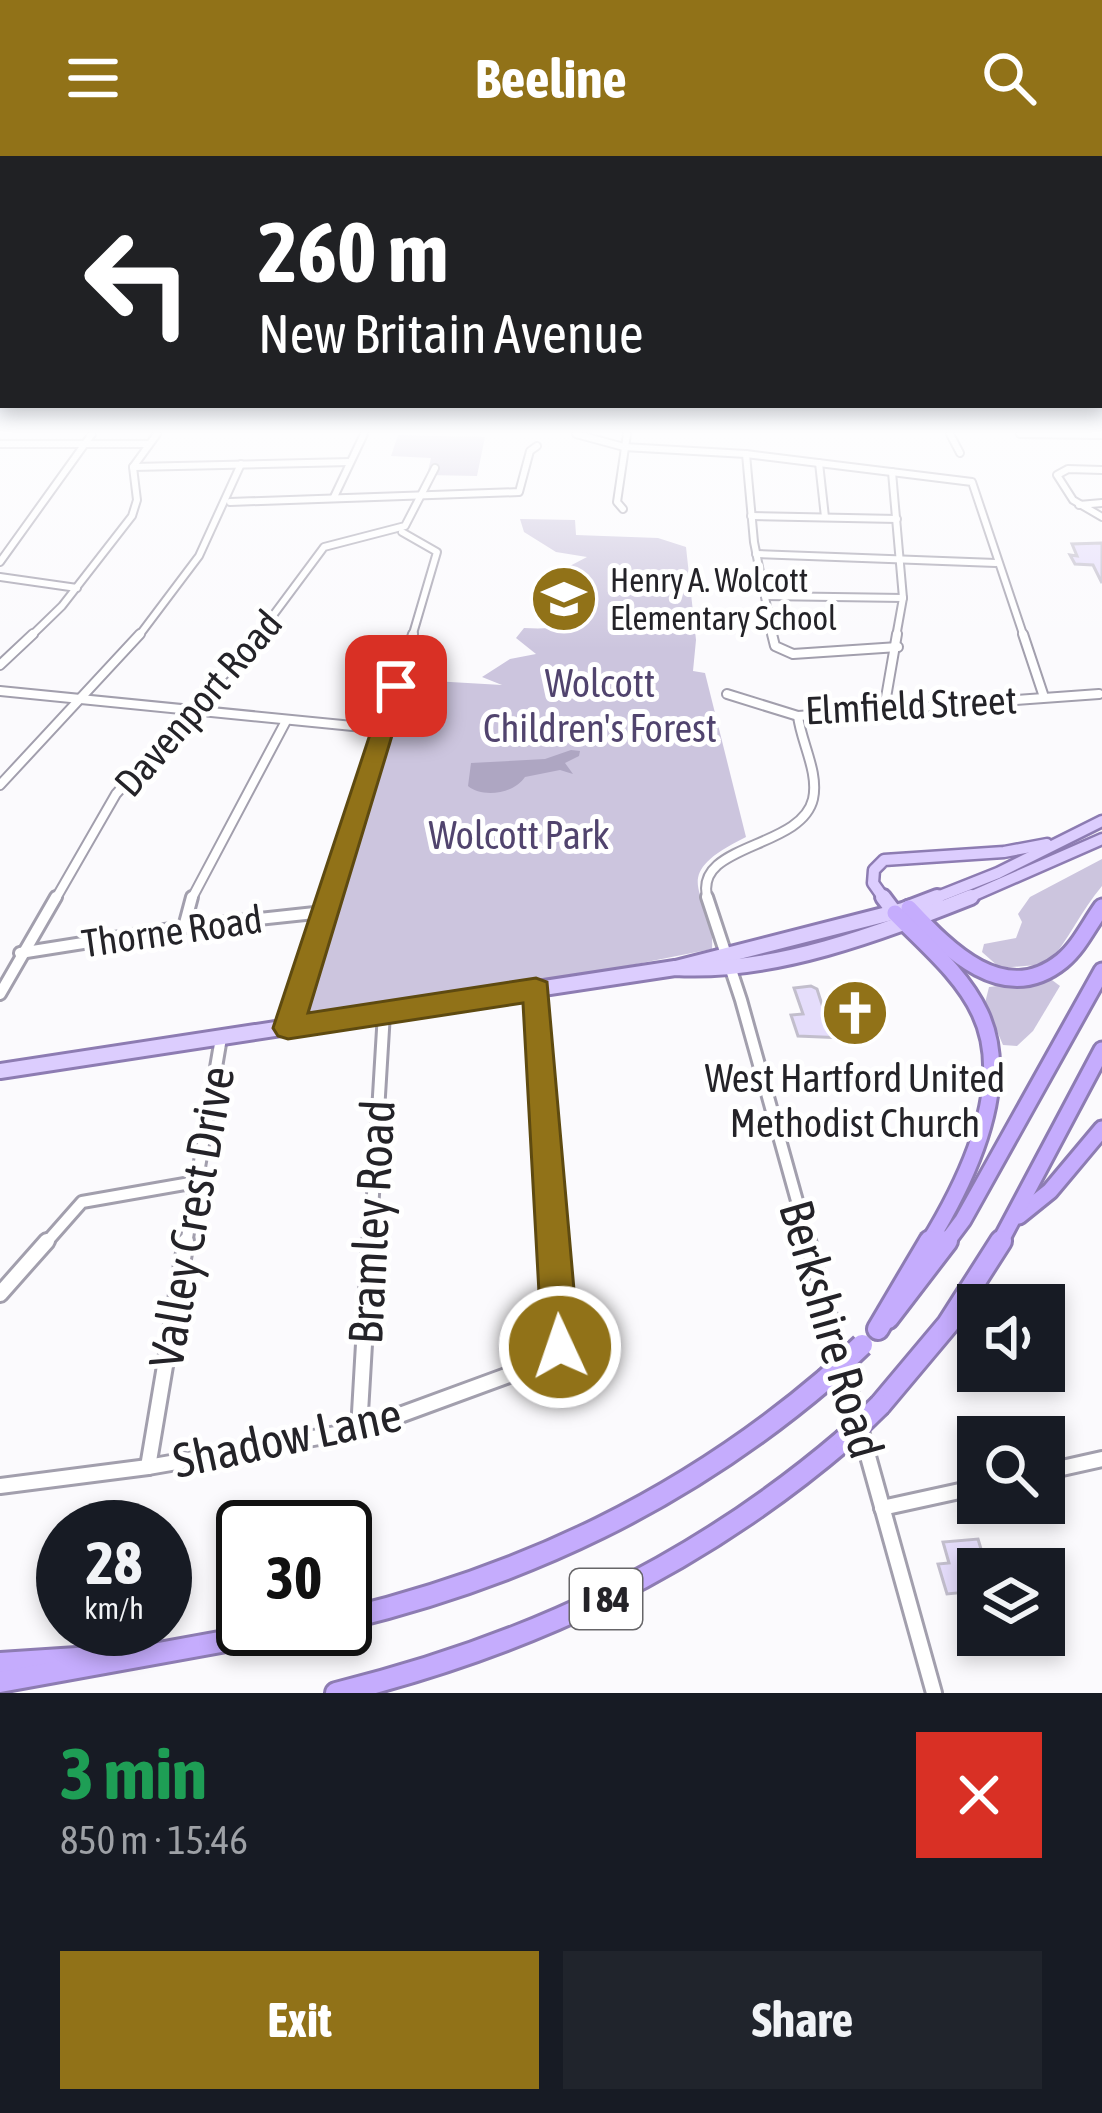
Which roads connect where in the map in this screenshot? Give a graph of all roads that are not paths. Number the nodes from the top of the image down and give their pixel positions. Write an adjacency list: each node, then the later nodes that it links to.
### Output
1 (41, 506): 17 (street)
2 (134, 506): 20 (street)
3 (228, 506): 29 (street)
4 (420, 506): 14 (street)
5 (620, 506): 10 (street)
6 (750, 506): 11 (street)
7 (824, 506): 12 (street)
8 (896, 506): 13 (street)
9 (979, 506): 18 (street)
10 (623, 509)
11 (751, 516): 12 (street); 15 (street)
12 (825, 518): 13 (street)
13 (897, 519): 16 (street)
14 (402, 532): 31 (street, Davenport Road); 34 (street)
15 (756, 554): 16 (street); 21 (street)
16 (899, 556): 18 (street); 22 (street)
17 (0, 562)
18 (996, 563): 28 (street)
19 (0, 577): 20 (street)
20 (77, 588): 24 (street)
21 (765, 596): 22 (street); 23 (street)
22 (904, 598): 23 (street)
23 (898, 647): 30 (street)
24 (0, 664)
25 (0, 692): 29 (street)
26 (727, 694): 32 (street, Elmfield Street)
27 (1099, 694): 28 (street, Elmfield Street)
28 (1045, 697): 30 (street, Elmfield Street)
29 (79, 702): 31 (street); 35 (street)
30 (884, 709): 32 (street, Elmfield Street)
31 (189, 713): 33 (street); 43 (street, Davenport Road)
32 (798, 716): 44 (street, Berkshire Road)
33 (286, 721): 34 (street); 42 (street)
34 (382, 729): 40 (street)
35 (0, 785)
36 (1102, 821): 37 (main road)
37 (1071, 837): 41 (main road); 41 (main road)
38 (1102, 838): 41 (main road)
39 (1102, 908): 41 (highway)
40 (324, 912): 42 (street, Thorne Road); 49 (street)
41 (907, 916): 44 (main road); 57 (highway)
42 (184, 927): 43 (street, Thorne Road)
43 (20, 953): 47 (street, Davenport Road)
44 (729, 960): 46 (main road); 64 (street, Berkshire Road)
45 (1102, 971): 57 (highway, I 84)
46 (536, 989): 48 (main road); 58 (street, Shadow Lane)
47 (0, 994)
48 (384, 1013): 49 (main road); 58 (street, Bramley Road)
49 (288, 1028): 50 (main road)
50 (221, 1038): 52 (main road); 54 (street, Valley Crest Drive)
51 (1102, 1050): 55 (highway, I 84)
52 (0, 1072)
53 (1102, 1129): 55 (highway)
54 (196, 1182): 56 (street); 60 (street, Valley Crest Drive)
55 (1015, 1219): 70 (highway, I 84, bridge)
56 (0, 1294)
57 (878, 1329): 65 (highway, I 84, bridge)
58 (359, 1430): 60 (street, Shadow Lane)
59 (1102, 1459): 61 (street)
60 (148, 1467): 62 (street, Shadow Lane)
61 (1065, 1467)
62 (0, 1486)
63 (957, 1491): 64 (street)
64 (882, 1508): 71 (street, Berkshire Road)
65 (372, 1611)
66 (216, 1642): 67 (highway)
67 (134, 1657): 68 (highway); 69 (highway)
68 (0, 1664)
69 (0, 1682)
70 (336, 1693)
71 (934, 1693)

